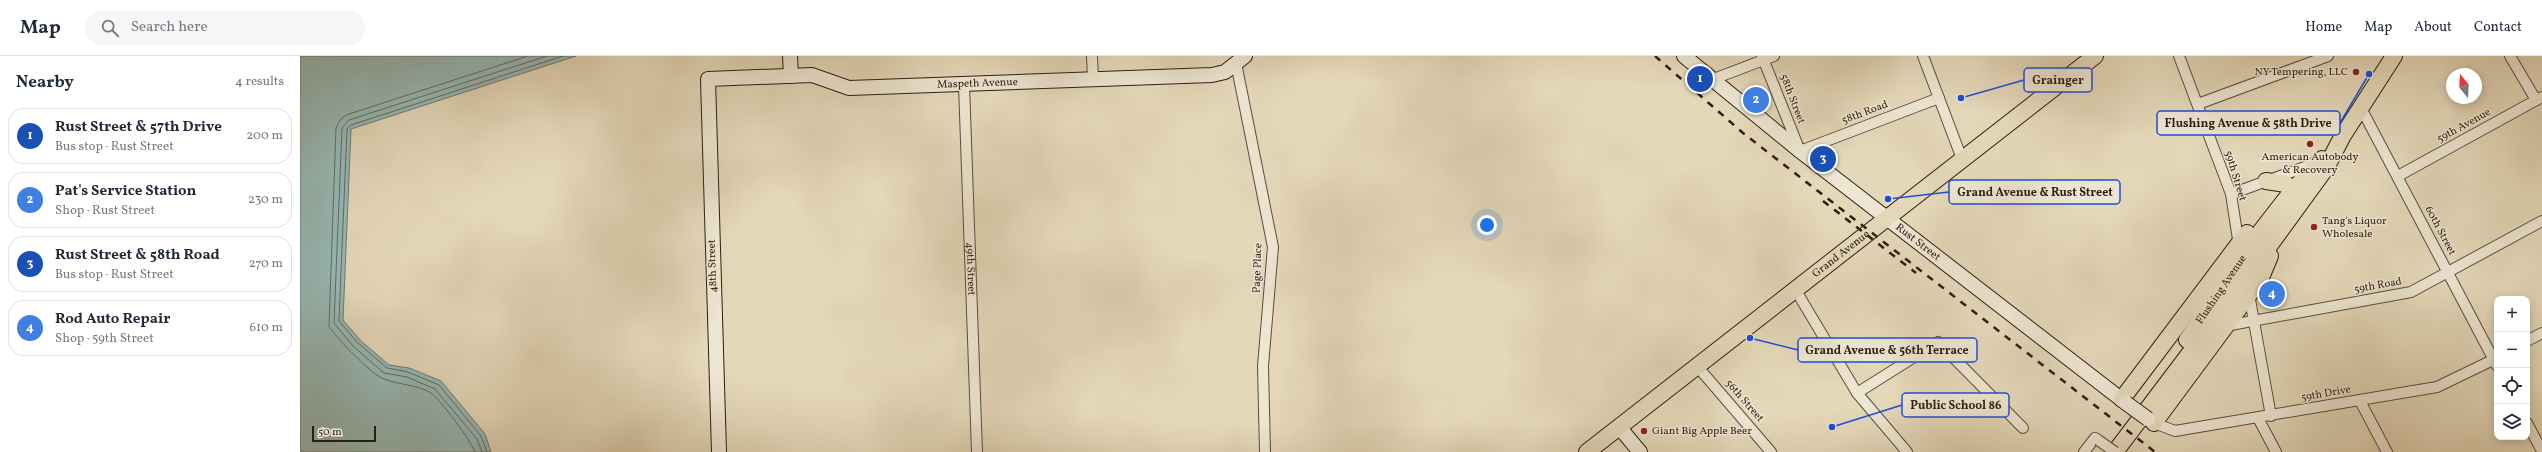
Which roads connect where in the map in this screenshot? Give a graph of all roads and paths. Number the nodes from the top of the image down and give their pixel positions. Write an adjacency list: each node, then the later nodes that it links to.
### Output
1 (790, 56): 13 (main road)
2 (1092, 56): 15 (street)
3 (1684, 56): 16 (main road, Rust Street)
4 (1774, 56): 11 (street)
5 (1923, 56): 18 (street)
6 (2095, 56): 24 (main road, Grand Avenue)
7 (2179, 56): 20 (street, 59th Street)
8 (2328, 56): 20 (street)
9 (2394, 56): 21 (main road, Flushing Avenue)
10 (2510, 56): 19 (street)
11 (1763, 58): 16 (street); 23 (street, 58th Street)
12 (1241, 60): 15 (main road, Maspeth Avenue); 59 (street, Page Place)
13 (791, 76): 14 (main road, Maspeth Avenue); 17 (main road, Maspeth Avenue)
14 (707, 80): 57 (main road, 48th Street)
15 (1093, 80): 17 (main road, Maspeth Avenue)
16 (1711, 80): 23 (main road, Rust Street)
17 (964, 85): 58 (street, 49th Street)
18 (1939, 98): 23 (street, 58th Road); 24 (street)
19 (2539, 99): 26 (street, 59th Avenue)
20 (2198, 104): 28 (street, 59th Street)
21 (2361, 108): 22 (main road, Flushing Avenue); 26 (street, 60th Street)
22 (2342, 137): 25 (main road, Flushing Avenue); 29 (main road, Flushing Avenue)
23 (1800, 151): 31 (main road, Rust Street)
24 (1962, 159): 31 (main road, Grand Avenue)
25 (2318, 162): 27 (street); 29 (main road, Flushing Avenue)
26 (2398, 176): 36 (street, 60th Street)
27 (2266, 181): 28 (street); 29 (main road)
28 (2231, 194): 34 (street, 59th Street)
29 (2297, 196): 30 (main road, Flushing Avenue); 33 (main road, Flushing Avenue)
30 (2277, 210): 34 (main road); 35 (main road, Flushing Avenue)
31 (1886, 218): 37 (main road, Grand Avenue); 47 (main road, Rust Street)
32 (2542, 221): 36 (street, 59th Road)
33 (2281, 231): 38 (main road); 65 (main road, Flushing Avenue)
34 (2238, 245): 35 (street, 59th Street); 47 (main road)
35 (2241, 261): 55 (main road, Flushing Avenue)
36 (2448, 272): 39 (street, 59th Road); 43 (street, 60th Street)
37 (1795, 289): 45 (main road, Grand Avenue); 46 (street)
38 (2249, 294): 39 (street); 40 (main road)
39 (2254, 321): 40 (street, 59th Road); 49 (street)
40 (2225, 326): 51 (main road)
41 (2542, 333): 42 (street)
42 (2530, 339)
43 (2494, 357)
44 (2494, 362): 48 (street, 59th Drive)
45 (1697, 366): 52 (main road, Grand Avenue); 62 (street, 56th Street)
46 (1857, 393): 53 (street); 63 (street)
47 (2124, 401): 51 (main road, Rust Street, bridge)
48 (2360, 401): 49 (street, 59th Drive); 67 (street)
49 (2271, 416): 50 (street, 59th Drive)
50 (2258, 418): 51 (street, 59th Drive); 66 (street)
51 (2151, 421)
52 (1619, 427): 60 (main road, Grand Avenue); 61 (main road)
53 (2023, 428)
54 (2530, 429): 56 (street)
55 (2100, 446): 64 (street, Flushing Avenue); 65 (street, Flushing Avenue, bridge)
56 (2542, 451)
57 (719, 452)
58 (977, 452)
59 (1265, 452)
60 (1587, 452)
61 (1640, 452)
62 (1772, 452)
63 (1907, 452)
64 (2084, 452)
65 (2115, 452)
66 (2276, 452)
67 (2387, 452)

